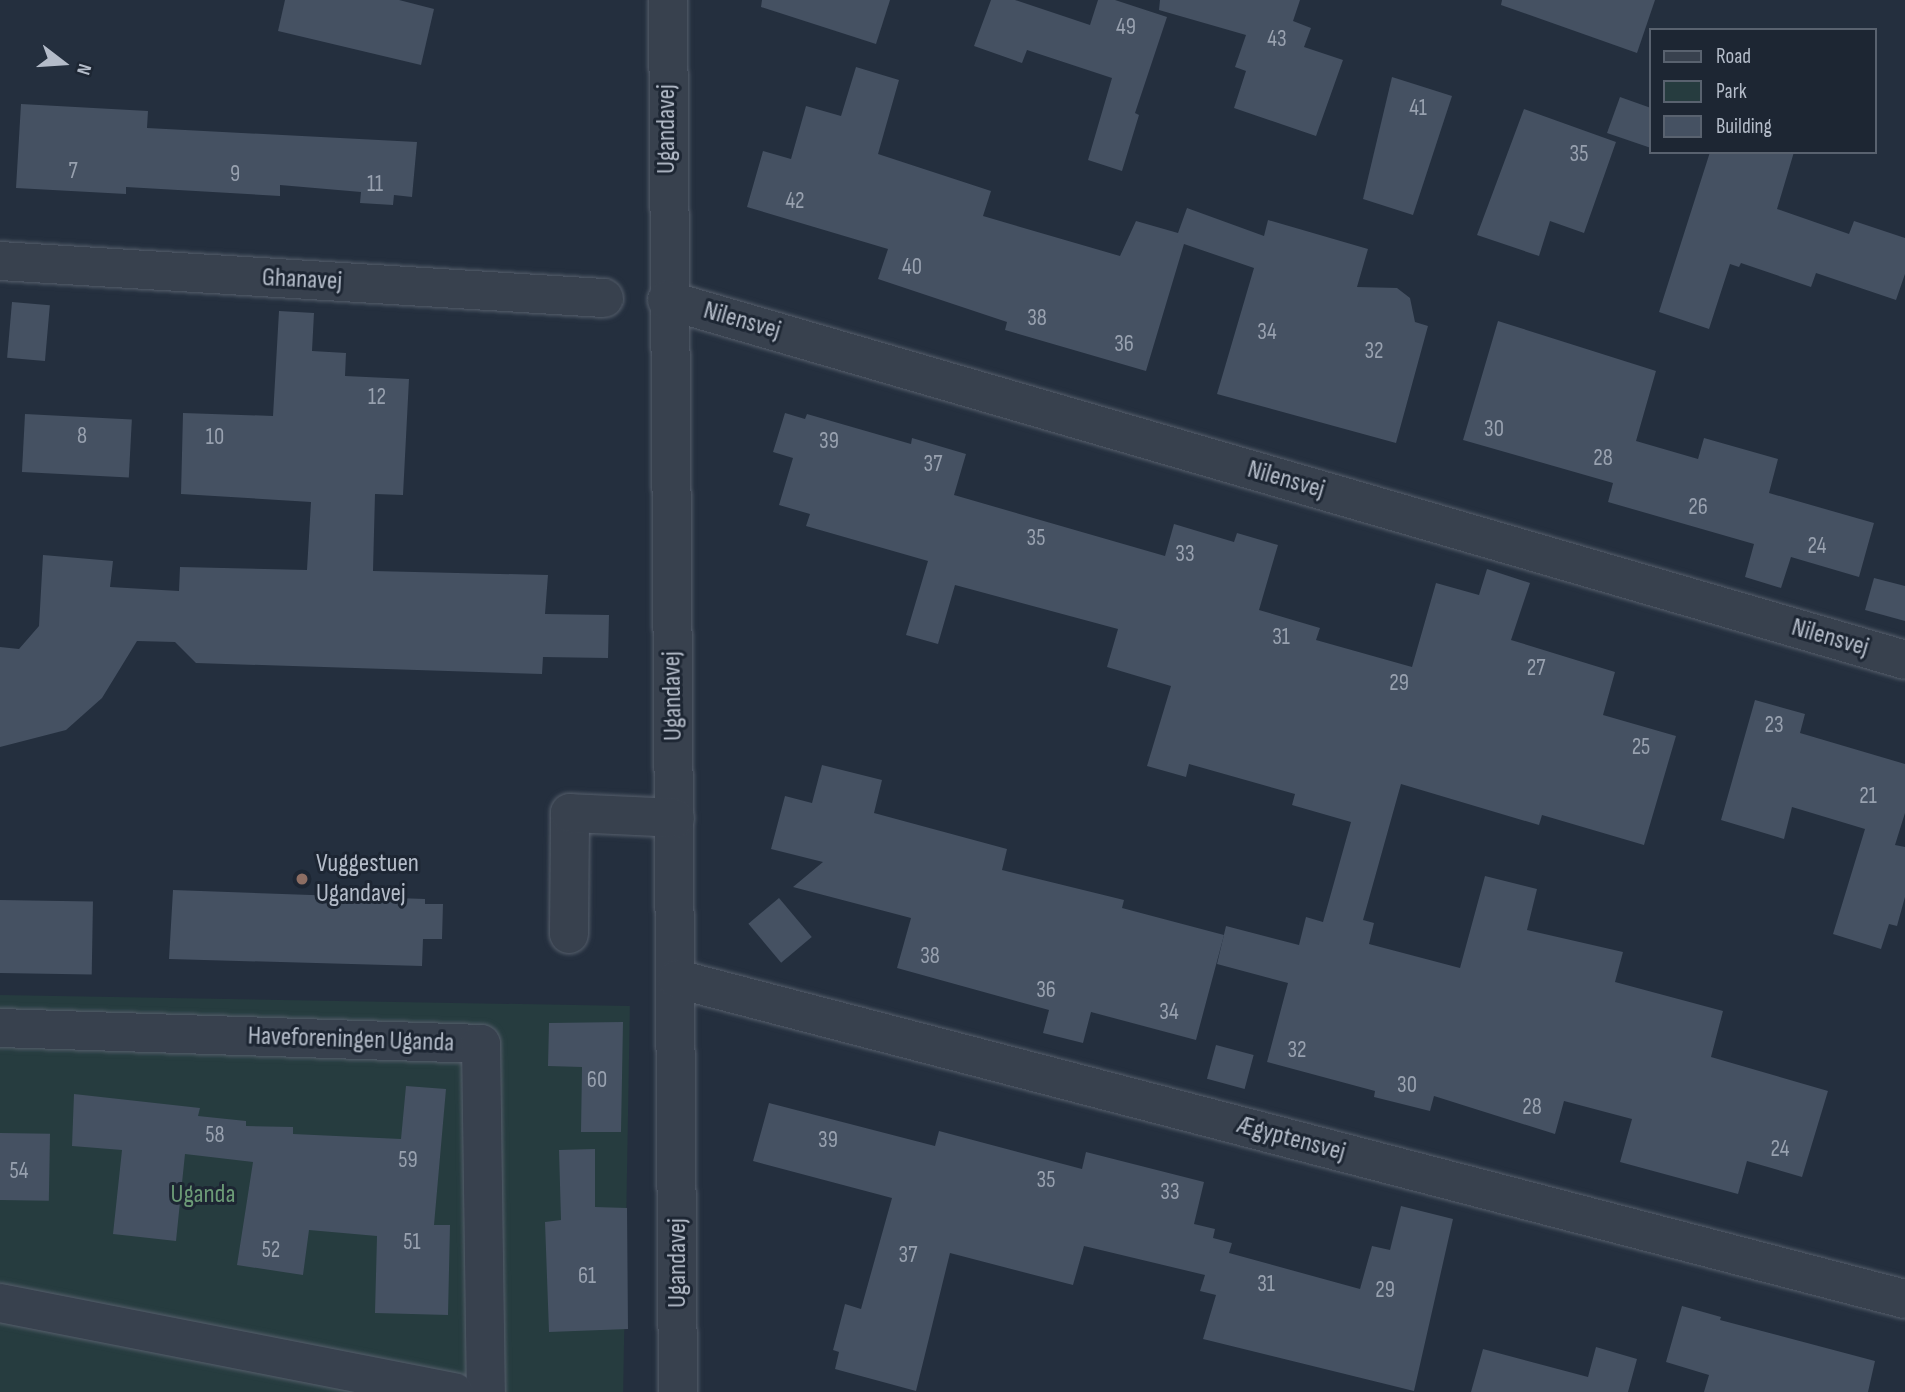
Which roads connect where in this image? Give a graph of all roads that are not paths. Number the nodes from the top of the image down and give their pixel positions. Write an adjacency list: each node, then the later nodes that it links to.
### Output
1 (668, 0): 4 (street, Ugandavej)
2 (0, 261): 3 (street, Ghanavej)
3 (604, 298)
4 (667, 299): 5 (street, Nilensvej); 6 (street, Ugandavej)
5 (1905, 660)
6 (675, 817): 7 (street); 8 (street, Ugandavej)
7 (569, 934)
8 (677, 979): 10 (street, Ægyptensvej); 14 (street, Ugandavej)
9 (0, 1028): 13 (street, Haveforeningen Uganda)
10 (1905, 1299)
11 (0, 1303): 12 (street)
12 (454, 1392)
13 (486, 1392)
14 (678, 1392)

